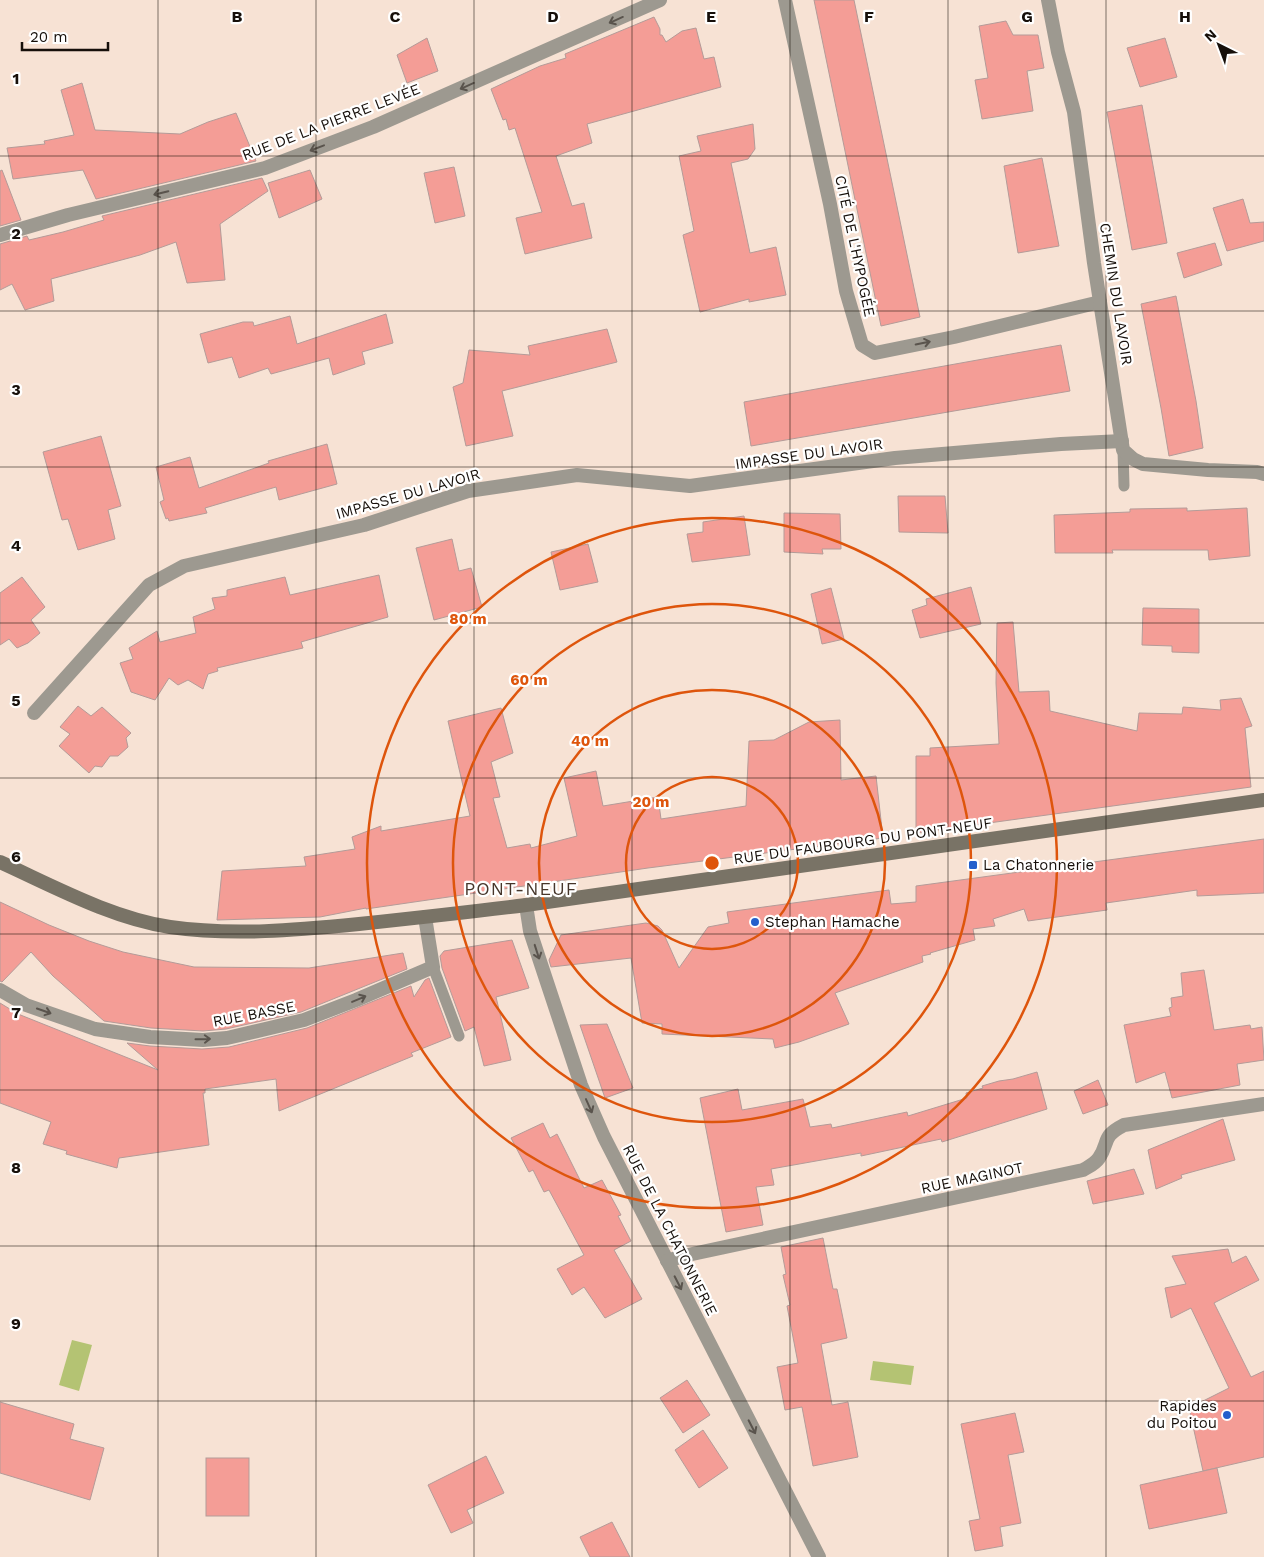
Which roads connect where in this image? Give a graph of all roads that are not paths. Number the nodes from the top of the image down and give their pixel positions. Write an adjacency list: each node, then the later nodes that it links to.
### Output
1 (660, 0): 4 (street, RUE DE LA PIERRE LEVÉE, one-way to 4)
2 (785, 0): 5 (street, CITÉ DE L'HYPOGÉE, one-way to 5)
3 (1048, 0): 5 (street, CHEMIN DU LAVOIR)
4 (0, 235)
5 (1100, 302): 6 (street, CHEMIN DU LAVOIR)
6 (1123, 446): 7 (street); 8 (lane); 9 (street, IMPASSE DU LAVOIR)
7 (1264, 474)
8 (1124, 486)
9 (34, 713)
10 (1264, 800): 12 (main road, RUE DU FAUBOURG DU PONT-NEUF)
11 (0, 862): 13 (main road, RUE DU FAUBOURG DU PONT-NEUF)
12 (526, 905): 13 (main road, RUE DU FAUBOURG DU PONT-NEUF); 18 (street, RUE DE LA CHATONNERIE, one-way to 18)
13 (425, 917): 14 (street)
14 (433, 967): 15 (street, RUE BASSE, one-way to 14); 16 (lane)
15 (0, 990)
16 (459, 1036)
17 (1264, 1104): 18 (street, RUE MAGINOT)
18 (667, 1261): 19 (street, RUE DE LA CHATONNERIE, one-way to 19)
19 (819, 1557)

